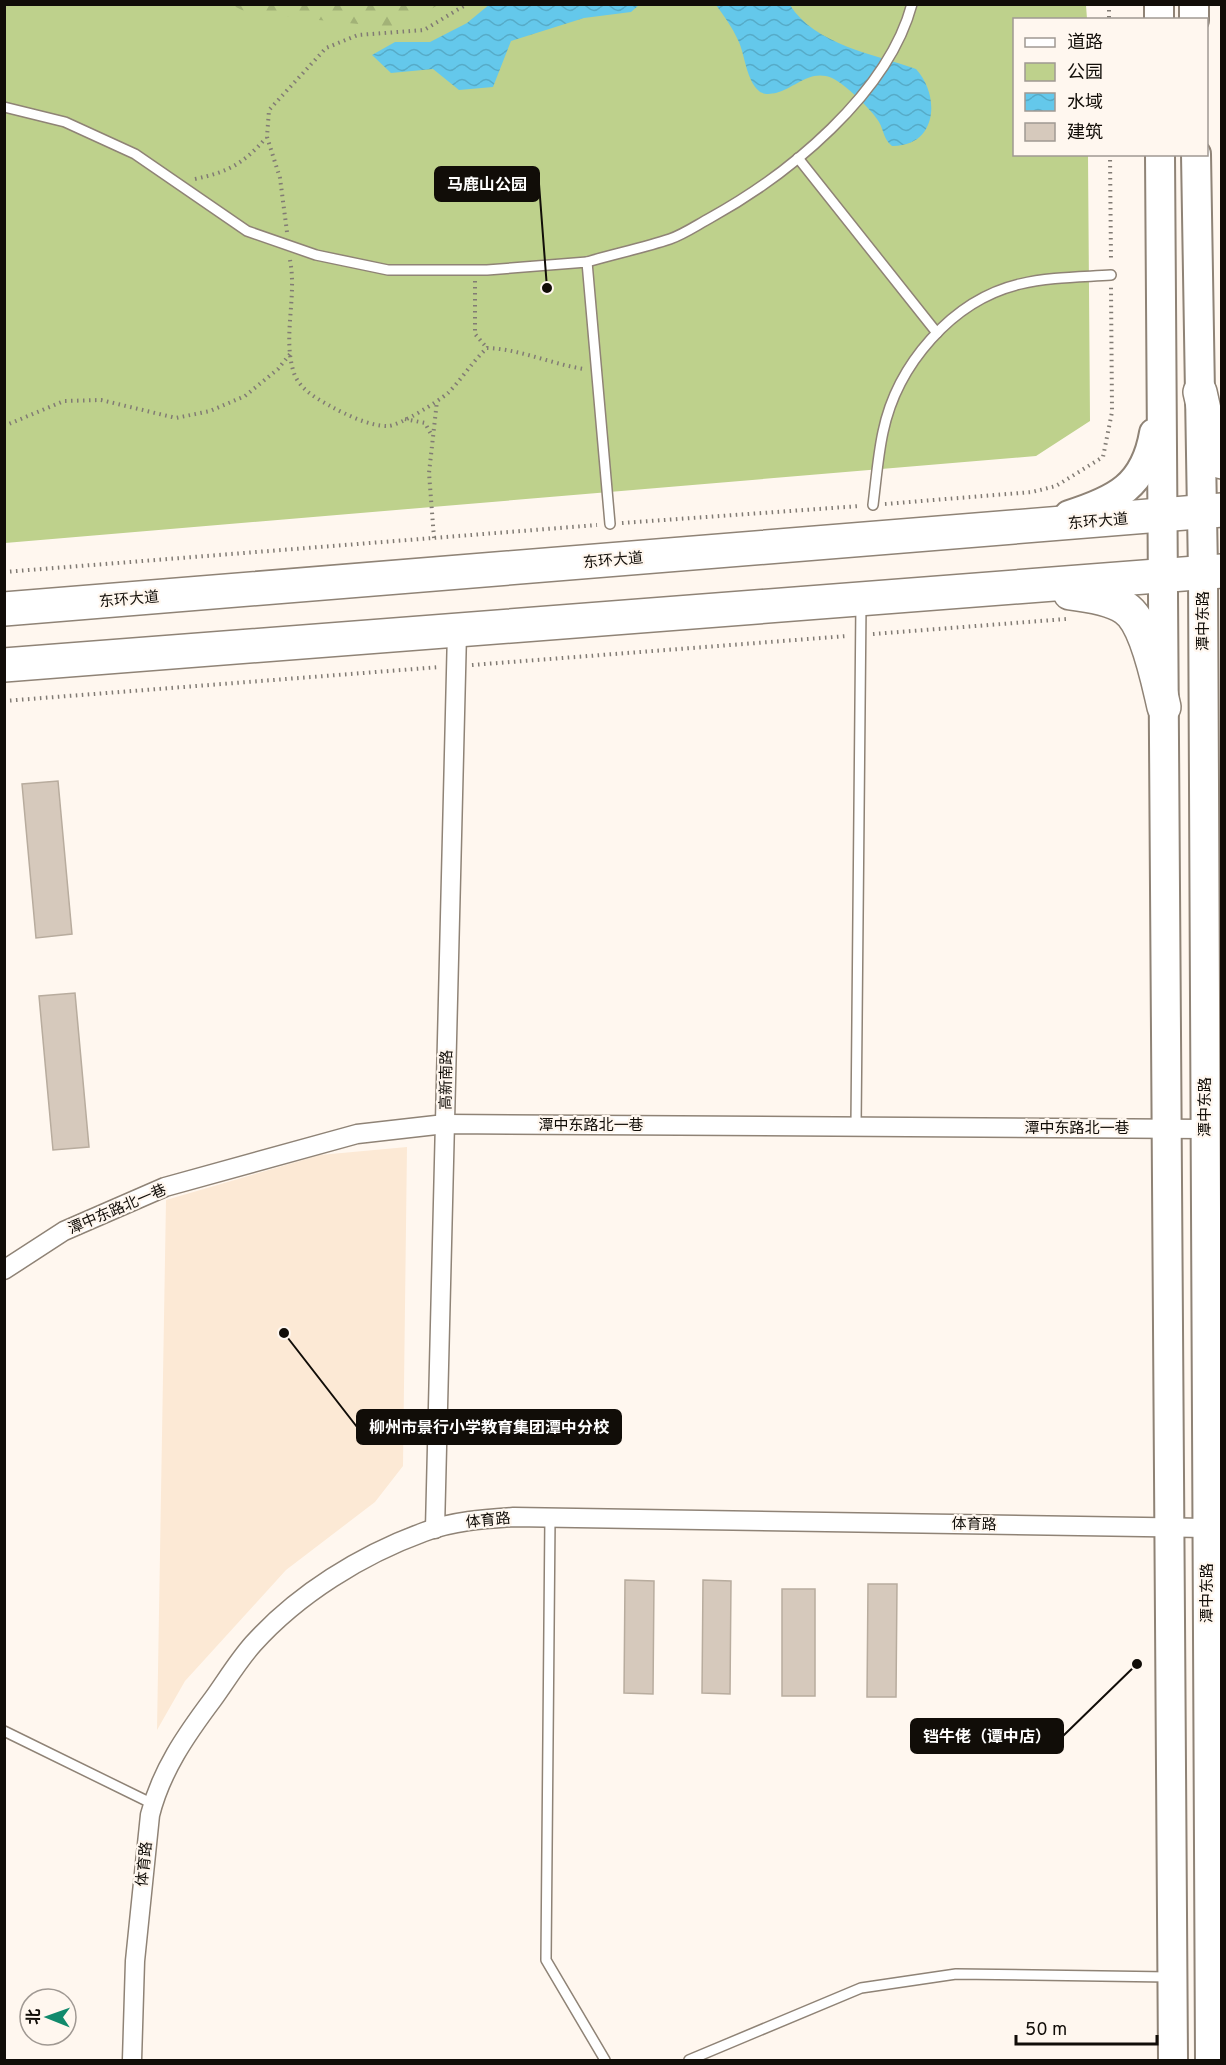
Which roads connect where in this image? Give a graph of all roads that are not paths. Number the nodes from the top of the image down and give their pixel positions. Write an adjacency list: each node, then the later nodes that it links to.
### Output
1 (912, 4): 5 (lane)
2 (4, 107): 6 (lane)
3 (1160, 156): 9 (main road)
4 (1196, 156): 10 (main road, 潭中东路)
5 (798, 158): 6 (lane); 8 (lane)
6 (587, 261): 15 (lane)
7 (1111, 275): 8 (lane)
8 (937, 333): 12 (lane)
9 (1162, 390): 14 (main road); 16 (main road)
10 (1200, 392): 11 (highway); 13 (main road, 潭中东路)
11 (1221, 462)
12 (873, 505)
13 (1212, 510): 14 (highway, 东环大道); 17 (main road, 潭中东路)
14 (1162, 516): 16 (highway, 东环大道); 18 (main road)
15 (610, 524)
16 (1033, 527): 21 (highway, 东环大道)
17 (1212, 572): 18 (highway); 25 (main road, 潭中东路)
18 (1163, 577): 19 (highway); 26 (main road)
19 (1023, 588): 20 (highway); 26 (highway)
20 (861, 600): 23 (highway); 28 (lane)
21 (4, 609)
22 (1221, 619): 25 (main road)
23 (457, 632): 24 (highway); 27 (street, 高新南路)
24 (4, 665)
25 (1204, 701): 30 (main road, 潭中东路)
26 (1164, 707): 29 (main road)
27 (445, 1124): 28 (street, 潭中东路北一巷); 31 (street, 潭中东路北一巷); 35 (street, 高新南路)
28 (856, 1126): 29 (street, 潭中东路北一巷)
29 (1166, 1128): 30 (street, 潭中东路北一巷); 33 (main road)
30 (1205, 1129): 34 (main road, 潭中东路)
31 (4, 1270)
32 (550, 1517): 33 (street, 体育路); 35 (street, 体育路); 40 (lane)
33 (1169, 1528): 34 (street, 体育路); 38 (main road)
34 (1207, 1528): 43 (main road, 潭中东路)
35 (435, 1529): 37 (street, 体育路)
36 (4, 1731): 37 (lane)
37 (153, 1804): 39 (street, 体育路)
38 (1172, 1977): 41 (lane); 42 (main road)
39 (132, 2061)
40 (605, 2061)
41 (689, 2061)
42 (1173, 2061)
43 (1210, 2061)

